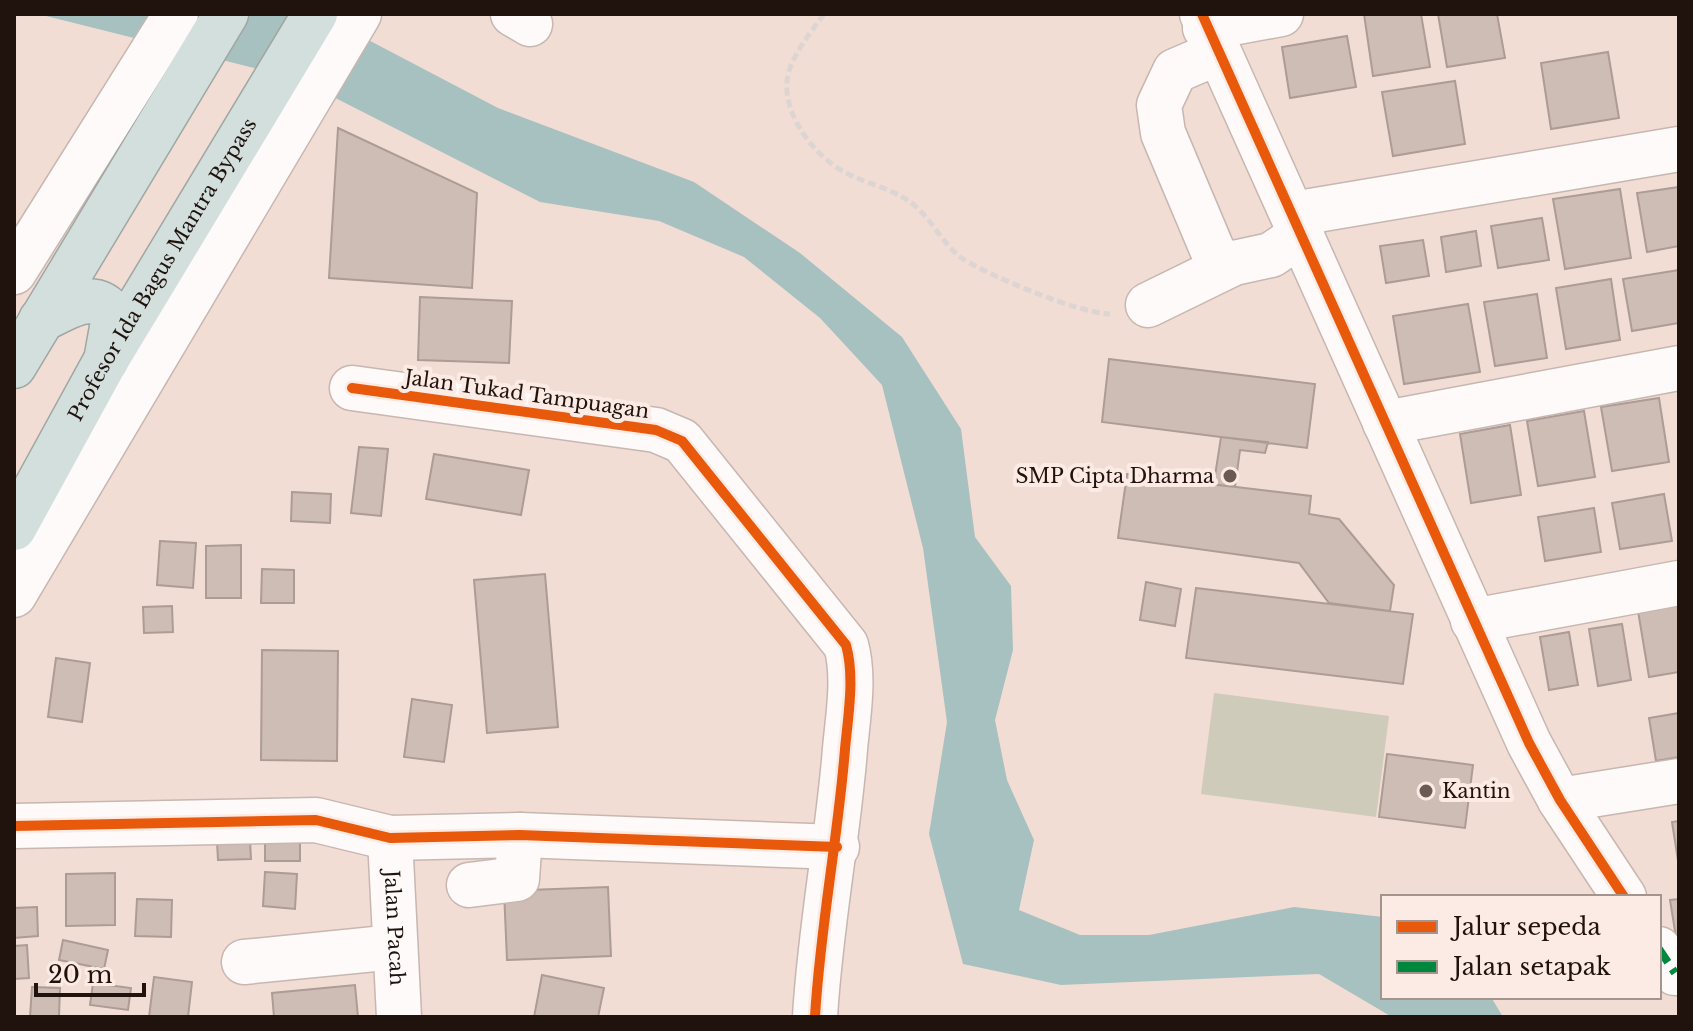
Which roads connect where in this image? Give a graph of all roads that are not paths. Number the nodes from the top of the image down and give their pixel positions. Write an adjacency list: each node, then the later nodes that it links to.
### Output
1 (176, 14): 10 (street)
2 (226, 14): 12 (highway)
3 (315, 14): 13 (highway, Profesor Ida Bagus Mantra Bypass)
4 (359, 14): 20 (street)
5 (1281, 14): 6 (street)
6 (1208, 32): 8 (street); 9 (street)
7 (1679, 149): 8 (street)
8 (1297, 224): 9 (street); 17 (street)
9 (1234, 263): 11 (street)
10 (14, 272)
11 (1148, 305)
12 (41, 320): 13 (highway); 14 (highway)
13 (105, 362): 18 (highway, Profesor Ida Bagus Mantra Bypass)
14 (14, 366)
15 (1679, 368): 17 (street)
16 (352, 388): 27 (street, Jalan Tukad Tampuagan)
17 (1385, 423): 21 (street)
18 (14, 528)
19 (1679, 583): 21 (street)
20 (14, 595)
21 (1473, 621): 23 (street)
22 (1679, 781): 23 (street)
23 (1560, 800): 29 (street)
24 (14, 826): 26 (street)
25 (520, 835): 26 (street); 27 (street); 28 (street)
26 (390, 838): 30 (street, Jalan Pacah)
27 (837, 847): 35 (street, Jalan Tukad Tampuagan)
28 (469, 885)
29 (1623, 895)
30 (395, 947): 32 (street); 34 (street, Jalan Pacah)
31 (1661, 952): 33 (street)
32 (244, 962)
33 (1679, 973)
34 (399, 1017)
35 (815, 1017)

